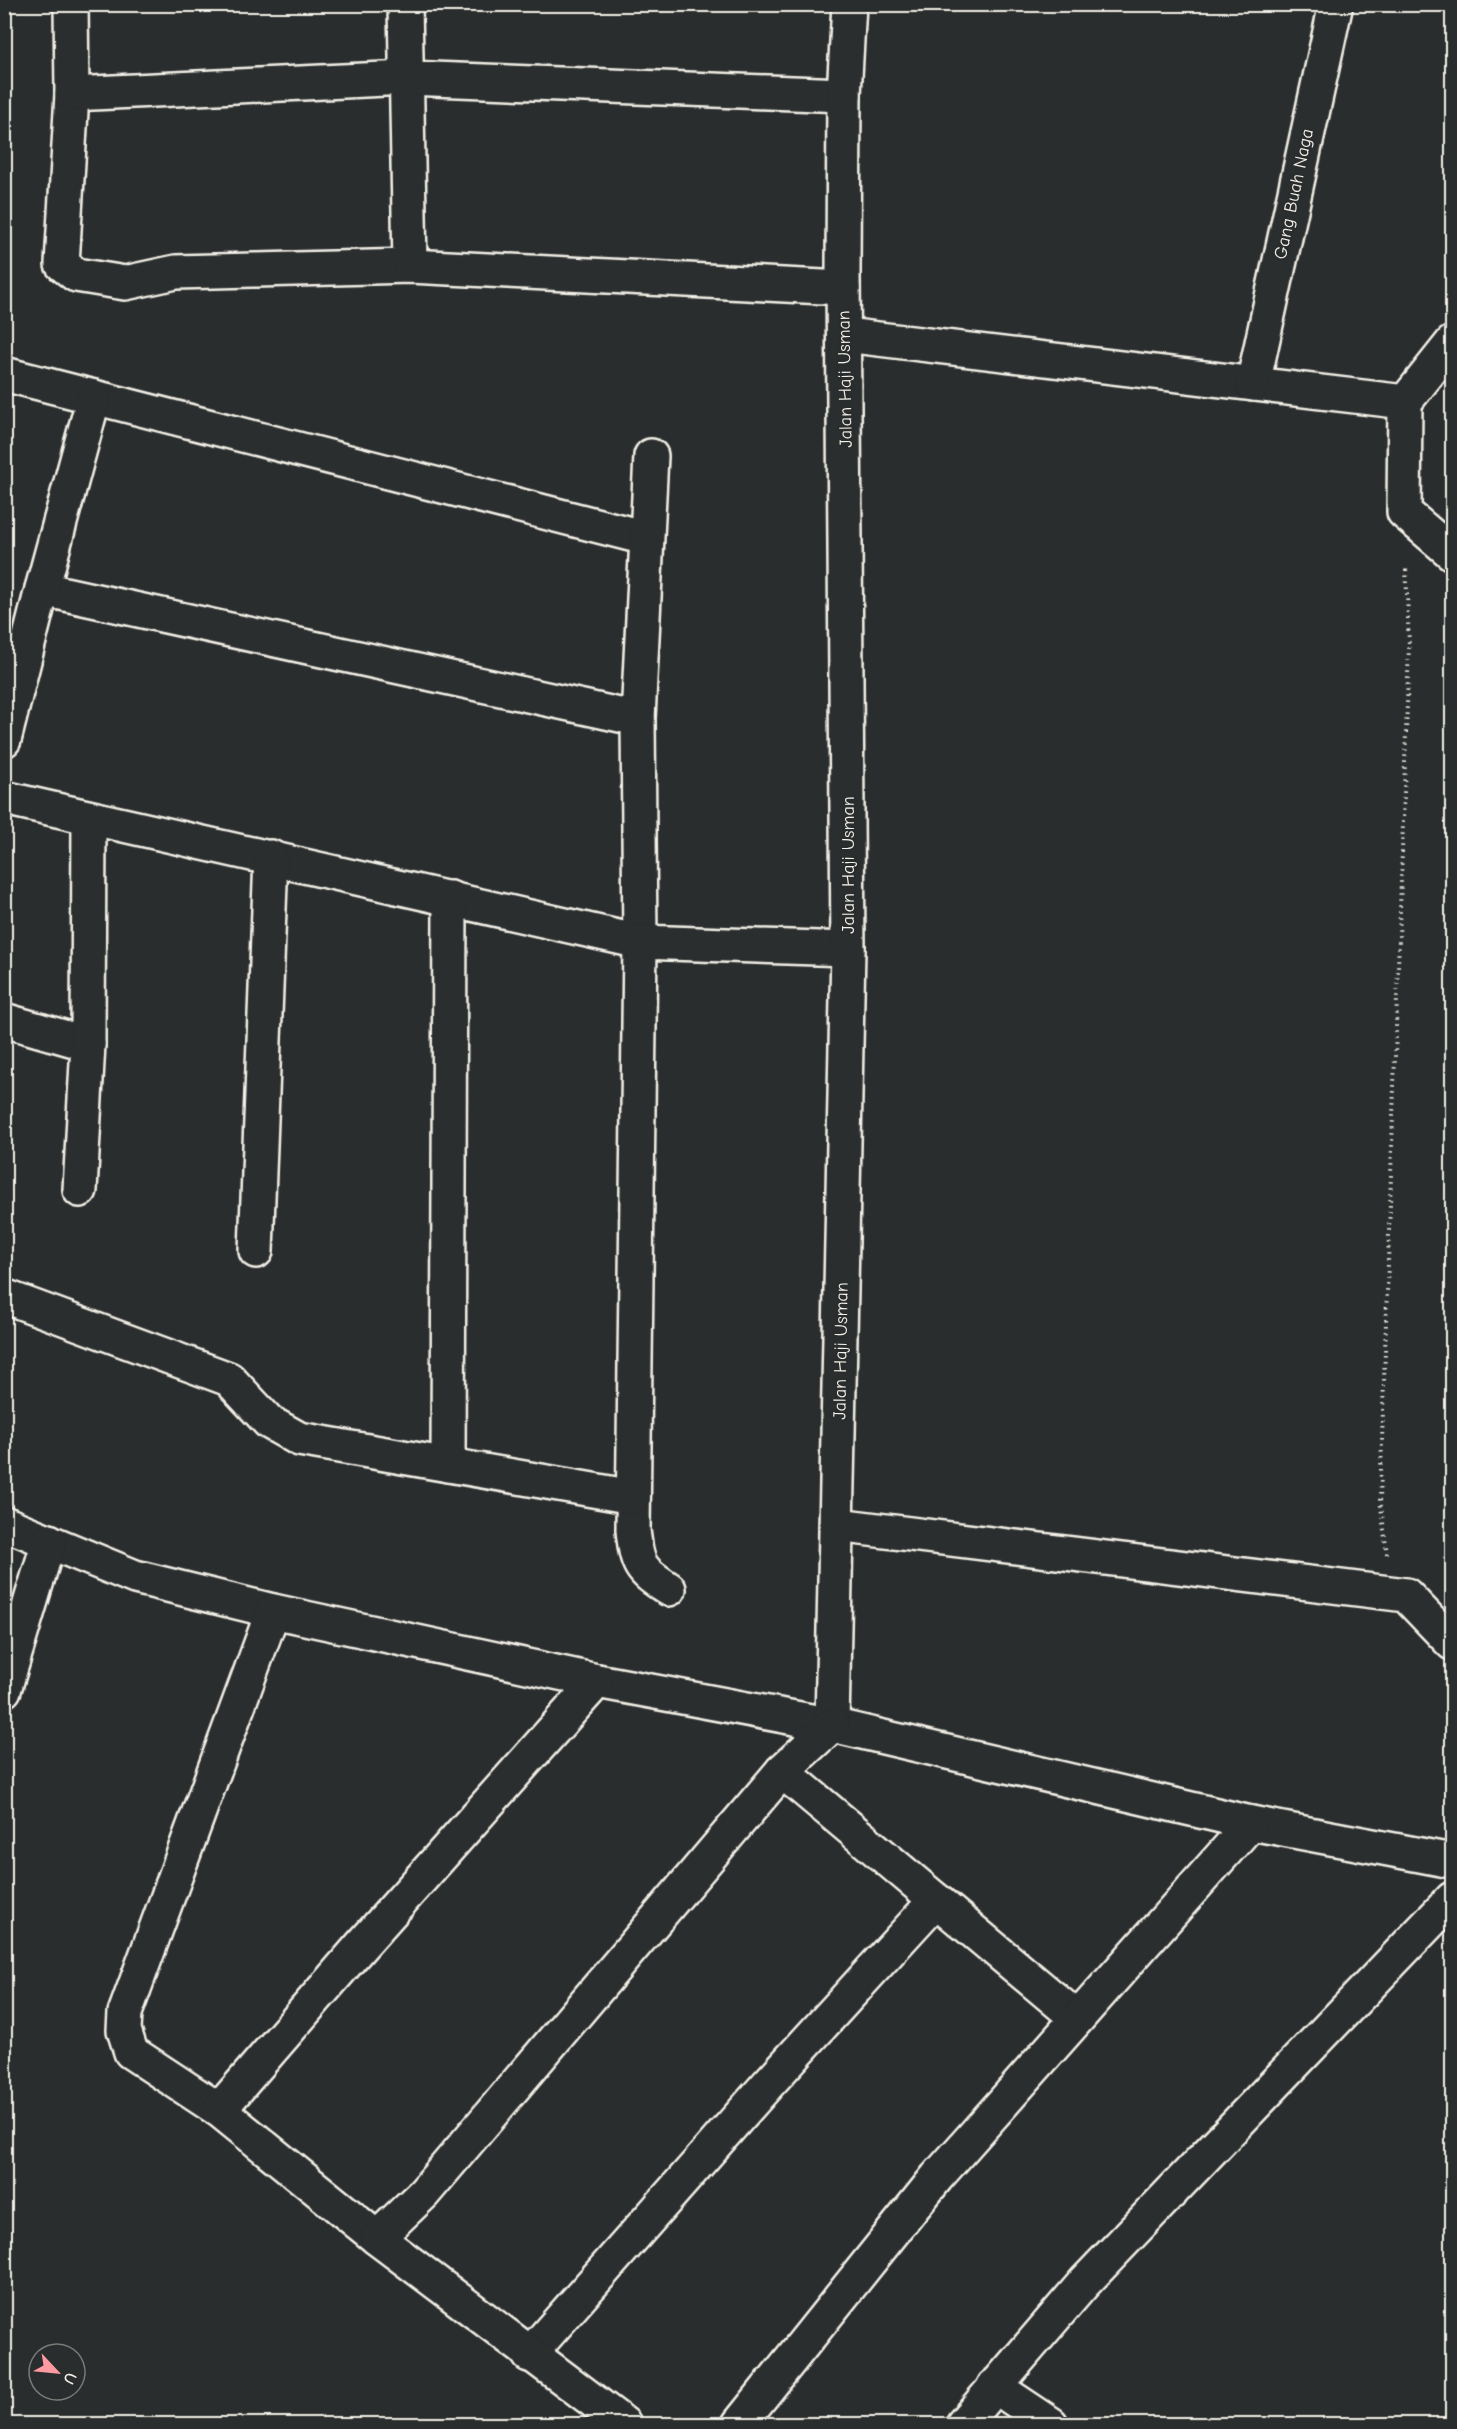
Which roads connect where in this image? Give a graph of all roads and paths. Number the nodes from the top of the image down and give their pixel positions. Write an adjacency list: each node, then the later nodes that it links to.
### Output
1 (71, 4): 6 (street)
2 (405, 4): 5 (street)
3 (849, 4): 7 (street, Jalan Haji Usman)
4 (1336, 4): 13 (street, Gang Buah Naga)
5 (406, 78): 6 (street); 7 (street); 8 (street)
6 (72, 94): 8 (street)
7 (844, 95): 9 (street, Jalan Haji Usman)
8 (410, 266): 9 (street)
9 (843, 288): 10 (street, Jalan Haji Usman)
10 (845, 335): 13 (street); 28 (street, Jalan Haji Usman)
11 (1452, 343): 15 (street)
12 (4, 374): 14 (street)
13 (1252, 384): 15 (street)
14 (94, 397): 18 (street); 20 (street)
15 (1405, 402): 17 (street)
16 (651, 456): 18 (street)
17 (1404, 512): 19 (street); 40 (path)
18 (646, 538): 21 (street)
19 (1452, 554)
20 (42, 589): 21 (street); 22 (street)
21 (638, 719): 27 (street)
22 (4, 740)
23 (4, 798): 24 (street)
24 (88, 818): 25 (street); 30 (street)
25 (271, 857): 26 (street); 32 (street)
26 (450, 898): 27 (street); 34 (street)
27 (640, 942): 28 (street); 35 (street)
28 (848, 949): 37 (street, Jalan Haji Usman)
29 (4, 1020): 30 (street)
30 (88, 1044): 31 (street)
31 (80, 1190)
32 (256, 1251)
33 (4, 1296): 34 (street)
34 (448, 1465): 35 (street)
35 (633, 1497): 39 (street)
36 (4, 1523): 38 (street)
37 (837, 1525): 40 (street); 45 (street, Jalan Haji Usman)
38 (49, 1541): 41 (street); 44 (street)
39 (669, 1589)
40 (1406, 1595): 42 (street)
41 (273, 1611): 43 (street); 52 (street)
42 (1452, 1643)
43 (597, 1681): 45 (street); 52 (street)
44 (4, 1690)
45 (832, 1725): 46 (street); 47 (street)
46 (783, 1771): 50 (street); 53 (street)
47 (1251, 1823): 48 (street); 51 (street)
48 (1452, 1861)
49 (1452, 1899): 55 (street)
50 (936, 1900): 51 (street); 54 (street)
51 (1077, 2018): 57 (street)
52 (219, 2110): 53 (street)
53 (377, 2238): 54 (street)
54 (529, 2355): 56 (street)
55 (994, 2386): 58 (street); 59 (street)
56 (624, 2424)
57 (739, 2424)
58 (963, 2424)
59 (1051, 2424)

